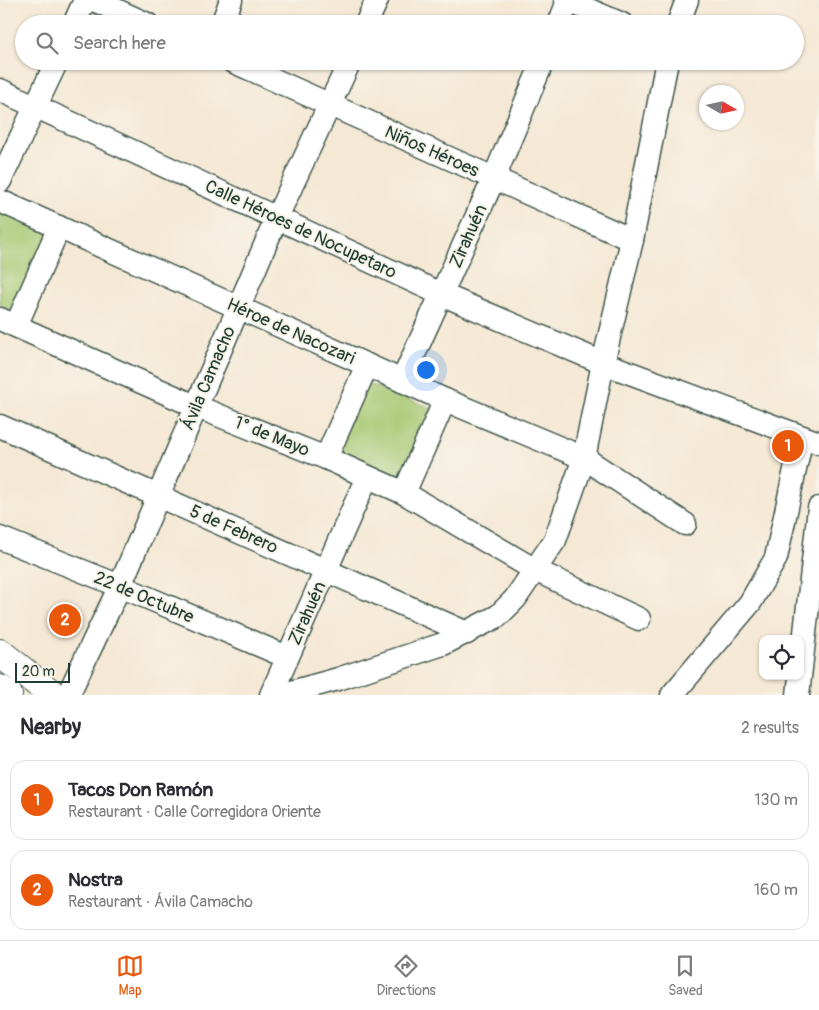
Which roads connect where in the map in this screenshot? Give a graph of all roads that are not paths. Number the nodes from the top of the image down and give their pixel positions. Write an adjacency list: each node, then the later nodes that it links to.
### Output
1 (85, 0): 7 (street)
2 (94, 0): 8 (street)
3 (232, 0): 9 (street)
4 (377, 0): 10 (street)
5 (687, 0): 13 (street)
6 (567, 1): 11 (street); 12 (street)
7 (78, 15)
8 (128, 15)
9 (226, 15)
10 (370, 15)
11 (562, 15)
12 (600, 15)
13 (681, 15)
14 (53, 70): 20 (street)
15 (252, 70): 21 (street, Niños Héroes)
16 (346, 70): 21 (street, Ávila Camacho)
17 (539, 70): 22 (street, Zirahuén)
18 (665, 70): 27 (street)
19 (0, 90): 20 (street, Calle Héroes de Nocupetaro)
20 (36, 106): 23 (street); 25 (street, Calle Héroes de Nocupetaro)
21 (330, 106): 22 (street, Niños Héroes); 25 (street, Ávila Camacho)
22 (494, 178): 27 (street, Niños Héroes); 28 (street, Zirahuén)
23 (0, 181)
24 (0, 201): 26 (street, Héroe de Nacozari)
25 (277, 217): 28 (street, Calle Héroes de Nocupetaro); 29 (street, Ávila Camacho)
26 (59, 227): 29 (street, Héroe de Nacozari); 30 (street)
27 (632, 240): 31 (street)
28 (441, 294): 31 (street, Calle Héroes de Nocupetaro); 33 (street, Zirahuén)
29 (238, 308): 32 (street, Héroe de Nacozari); 35 (street, Ávila Camacho)
30 (8, 322): 35 (street, 1° de Mayo)
31 (603, 363): 37 (street); 39 (street)
32 (367, 365): 33 (street, Héroe de Nacozari); 38 (street)
33 (402, 381): 34 (street, Héroe de Nacozari)
34 (445, 400): 39 (street, Héroe de Nacozari); 41 (street)
35 (195, 406): 38 (street, 1° de Mayo); 42 (street, Ávila Camacho)
36 (0, 426): 42 (street, 5 de Febrero)
37 (811, 440): 59 (street)
38 (326, 458): 40 (street, 1° de Mayo)
39 (584, 458): 44 (street, Héroe de Nacozari); 47 (street)
40 (367, 477): 41 (street, 1° de Mayo); 46 (street, Zirahuén)
41 (404, 493): 47 (street, 1° de Mayo)
42 (159, 496): 46 (street, 5 de Febrero); 48 (street, Ávila Camacho)
43 (819, 508): 60 (street)
44 (685, 524)
45 (0, 538): 48 (street, 22 de Octubre)
46 (326, 570): 50 (street, 5 de Febrero); 52 (street, Zirahuén)
47 (535, 570): 49 (street, 1° de Mayo); 50 (street)
48 (120, 586): 52 (street, 22 de Octubre); 56 (street, Ávila Camacho)
49 (638, 619)
50 (467, 633): 58 (street)
51 (0, 653): 55 (street)
52 (288, 658): 57 (street, Zirahuén)
53 (0, 689): 54 (street)
54 (8, 695)
55 (54, 695)
56 (68, 695)
57 (271, 695)
58 (280, 695)
59 (672, 695)
60 (798, 695)

